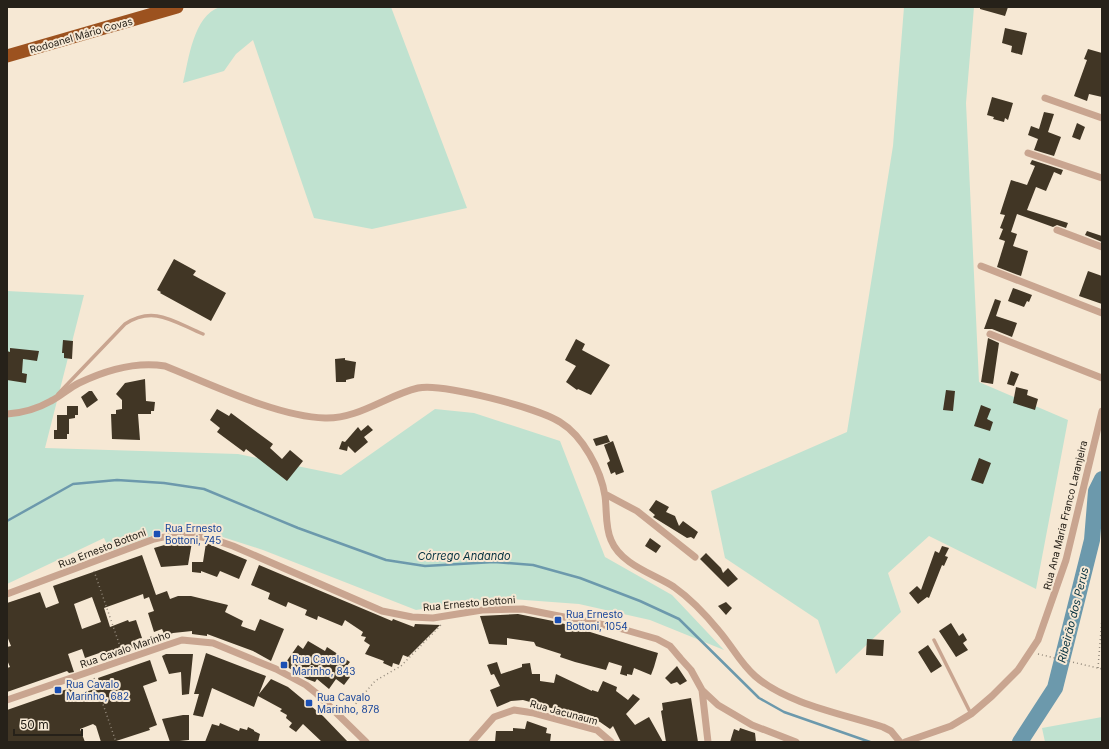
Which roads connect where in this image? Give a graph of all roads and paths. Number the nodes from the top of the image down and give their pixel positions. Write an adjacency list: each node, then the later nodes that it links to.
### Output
1 (177, 7): 2 (highway, Rodoanel Mário Covas)
2 (7, 56)
3 (1045, 98): 4 (street)
4 (1102, 118)
5 (1028, 153): 6 (street)
6 (1102, 178)
7 (1057, 230): 8 (street)
8 (1102, 247)
9 (981, 266): 10 (street)
10 (1102, 312)
11 (203, 334): 14 (lane)
12 (990, 334): 13 (street)
13 (1102, 378)
14 (50, 402): 16 (street); 17 (street)
15 (1102, 411): 24 (street, Rua Ana Maria Franco Laranjeira)
16 (7, 414)
17 (605, 494): 18 (street); 39 (street)
18 (695, 557)
19 (91, 564): 20 (street, Rua Ernesto Bottoni); 21 (street, Rua Ernesto Bottoni); 25 (path)
20 (7, 594)
21 (449, 616): 29 (street, Rua Ernesto Bottoni); 32 (path)
22 (1102, 618): 26 (path)
23 (934, 640): 31 (lane)
24 (1031, 652): 26 (path); 31 (street, Rua Ana Maria Franco Laranjeira)
25 (125, 659): 28 (street, Rua Cavalo Marinho); 32 (street, Rua Cavalo Marinho)
26 (1098, 668): 27 (path)
27 (1102, 669)
28 (92, 671): 30 (street, Rua Cavalo Marinho); 33 (path)
29 (702, 690): 37 (street); 38 (street, Rua Ernesto Bottoni)
30 (7, 700)
31 (971, 714): 40 (street, Rua Ana Maria Franco Laranjeira)
32 (342, 718): 34 (street, Rua Cavalo Marinho)
33 (116, 742)
34 (366, 742)
35 (472, 742): 36 (street, Rua Jacunaum)
36 (611, 742)
37 (708, 742)
38 (796, 742)
39 (900, 742)
40 (905, 742)

